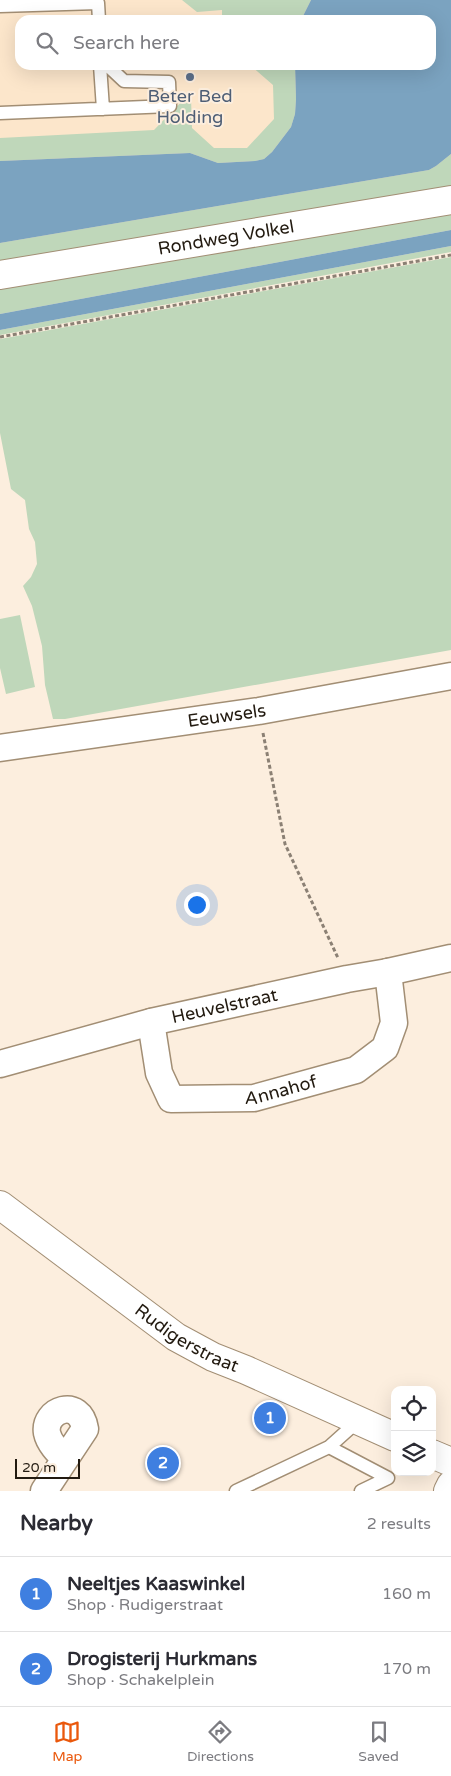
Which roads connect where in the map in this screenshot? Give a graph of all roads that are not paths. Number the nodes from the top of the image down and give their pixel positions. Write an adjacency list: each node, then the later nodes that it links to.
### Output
1 (0, 6): 2 (lane)
2 (99, 15)
3 (100, 70): 5 (lane)
4 (112, 70): 5 (lane)
5 (103, 109): 6 (lane)
6 (0, 113)
7 (451, 200): 8 (street, Rondweg Volkel)
8 (0, 275)
9 (451, 676): 10 (street, Eeuwsels)
10 (0, 748)
11 (451, 958): 12 (street, Heuvelstraat)
12 (388, 972): 13 (street, Heuvelstraat); 13 (street, Annahof)
13 (151, 1022): 14 (street, Heuvelstraat)
14 (0, 1064)
15 (0, 1205): 16 (street, Rudigerstraat)
16 (358, 1421): 17 (street, Rudigerstraat); 18 (lane)
17 (391, 1435)
18 (329, 1447): 24 (lane); 25 (lane)
19 (436, 1456): 21 (street)
20 (65, 1460): 23 (street)
21 (451, 1462)
22 (451, 1485): 26 (street)
23 (44, 1491)
24 (236, 1491)
25 (361, 1491)
26 (448, 1491)

